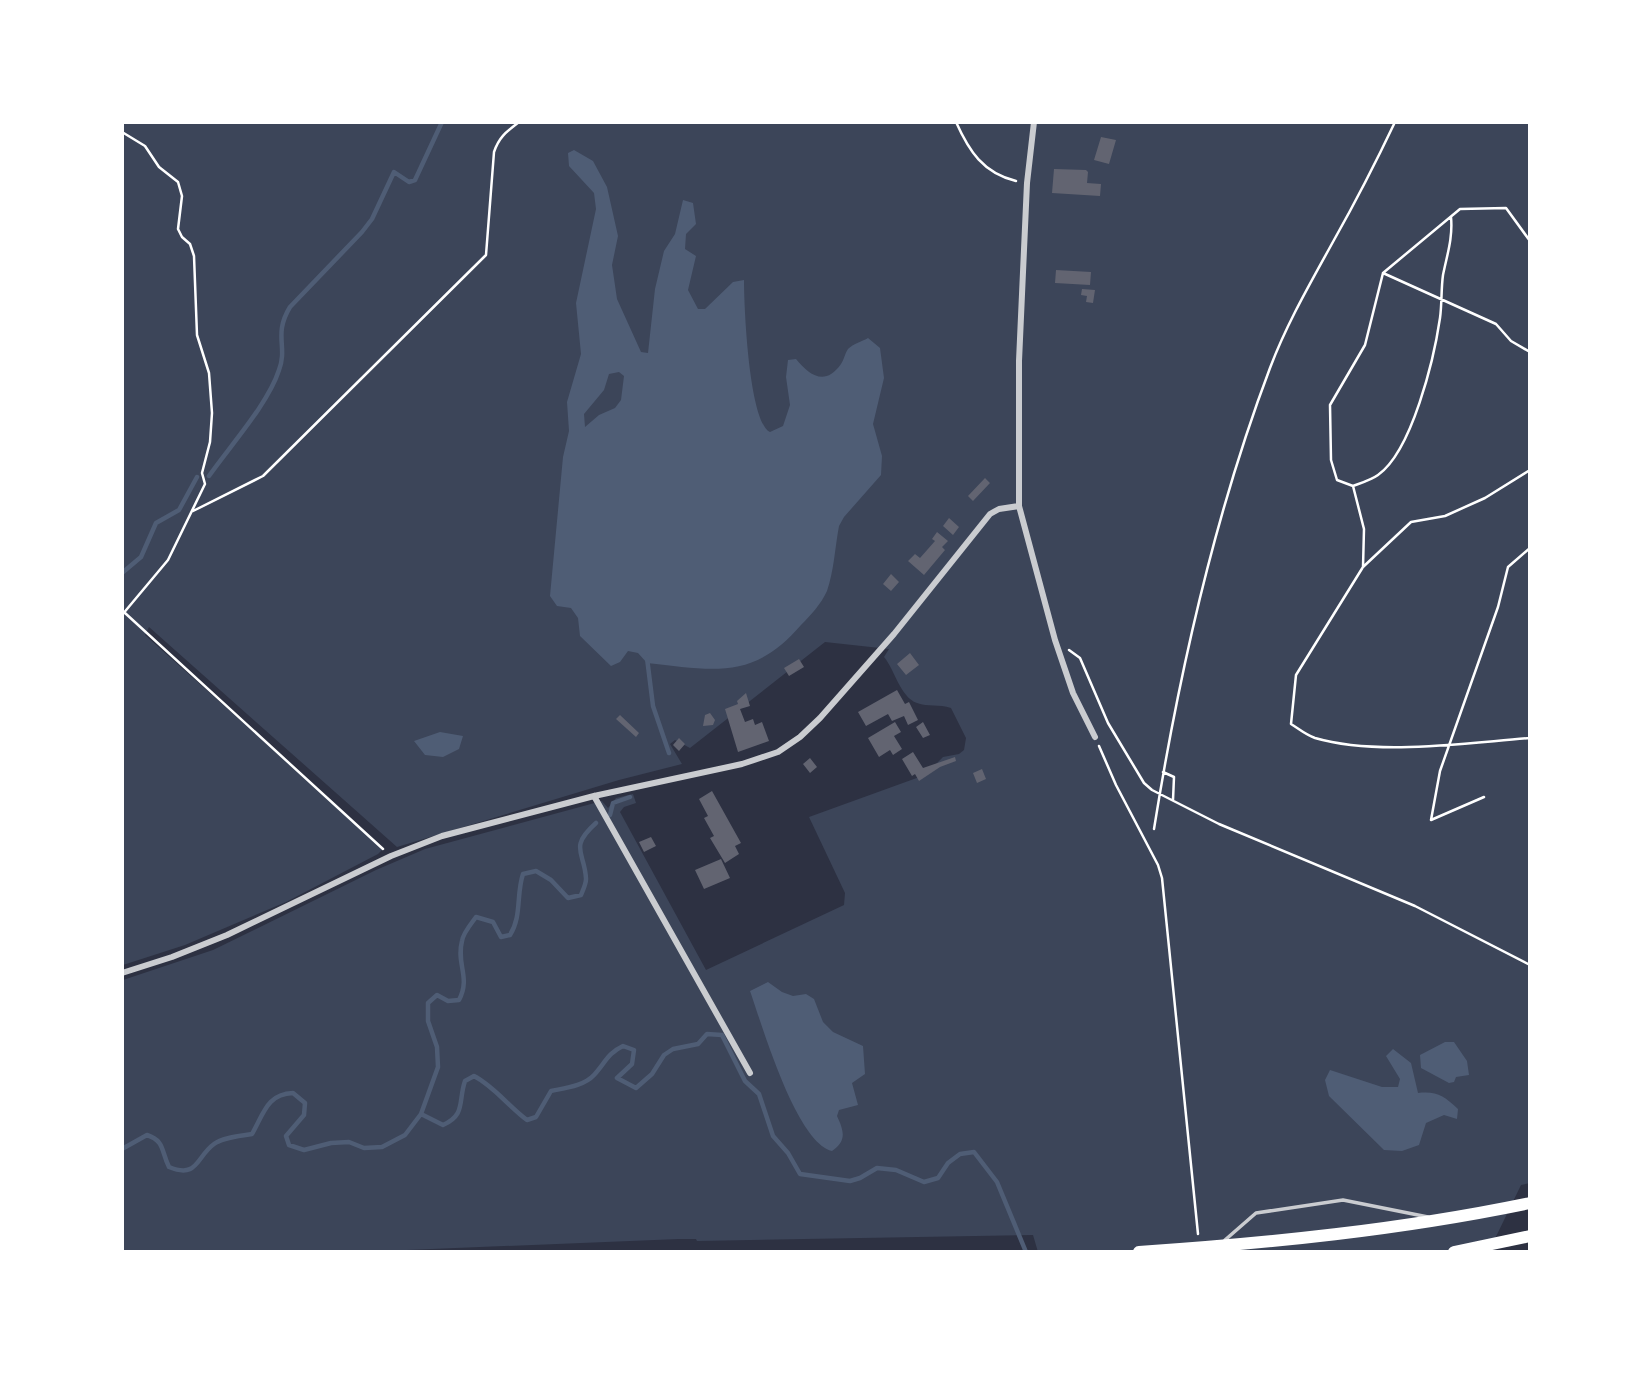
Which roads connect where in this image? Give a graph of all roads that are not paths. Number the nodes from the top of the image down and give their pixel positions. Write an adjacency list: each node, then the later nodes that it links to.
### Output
1 (1034, 122): 2 (street)
2 (1019, 506): 3 (street); 4 (street)
3 (1095, 737)
4 (594, 796): 5 (street); 6 (street)
5 (122, 973)
6 (750, 1073)
7 (1530, 1203): 8 (highway)
8 (1440, 1220): 10 (highway); 10 (lane)
9 (1530, 1236): 12 (highway)
10 (1218, 1247): 11 (highway)
11 (1139, 1251)
12 (1454, 1251)

